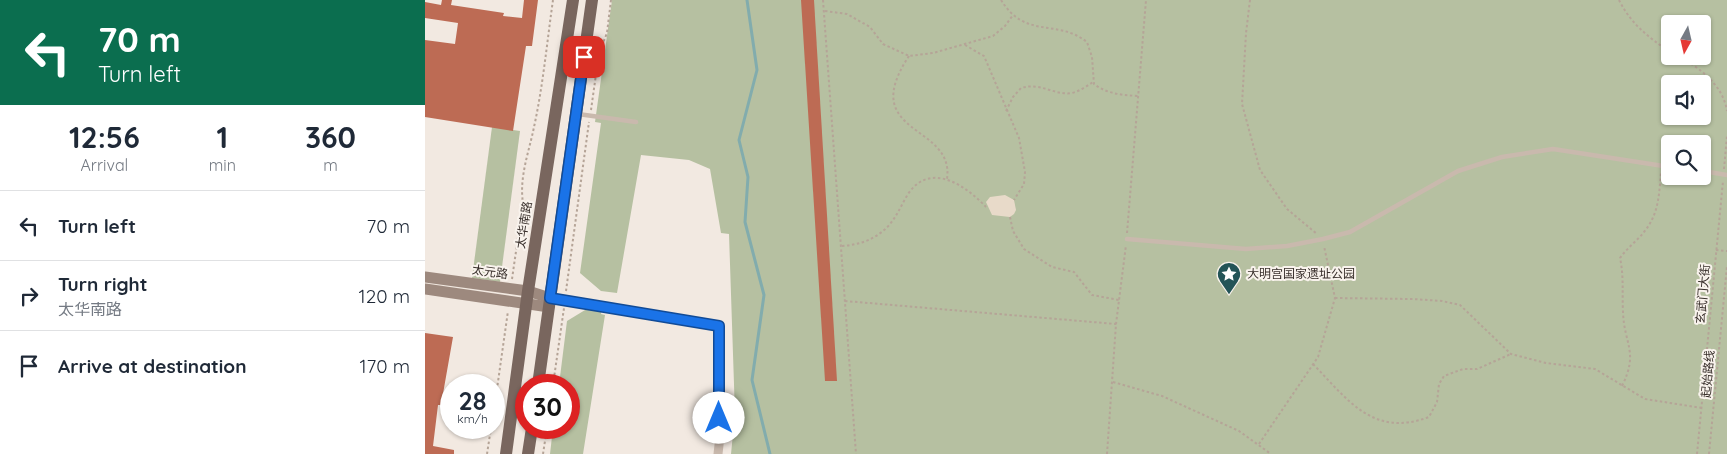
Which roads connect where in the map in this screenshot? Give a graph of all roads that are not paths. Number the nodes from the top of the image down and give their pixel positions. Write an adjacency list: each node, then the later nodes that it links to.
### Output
1 (573, 0): 11 (main road, 太华南路)
2 (592, 0): 3 (main road)
3 (576, 114): 4 (lane); 12 (main road)
4 (636, 122)
5 (1661, 165): 8 (lane)
6 (1711, 172): 7 (lane)
7 (1725, 175)
8 (1127, 239)
9 (425, 277): 11 (main road, 太元路)
10 (425, 289): 11 (main road, 太元路)
11 (527, 298): 12 (main road, 太元路); 15 (main road, 太华南路)
12 (549, 302): 13 (main road); 17 (street)
13 (539, 374)
14 (530, 439): 16 (main road)
15 (506, 454)
16 (528, 454)
17 (717, 454)

